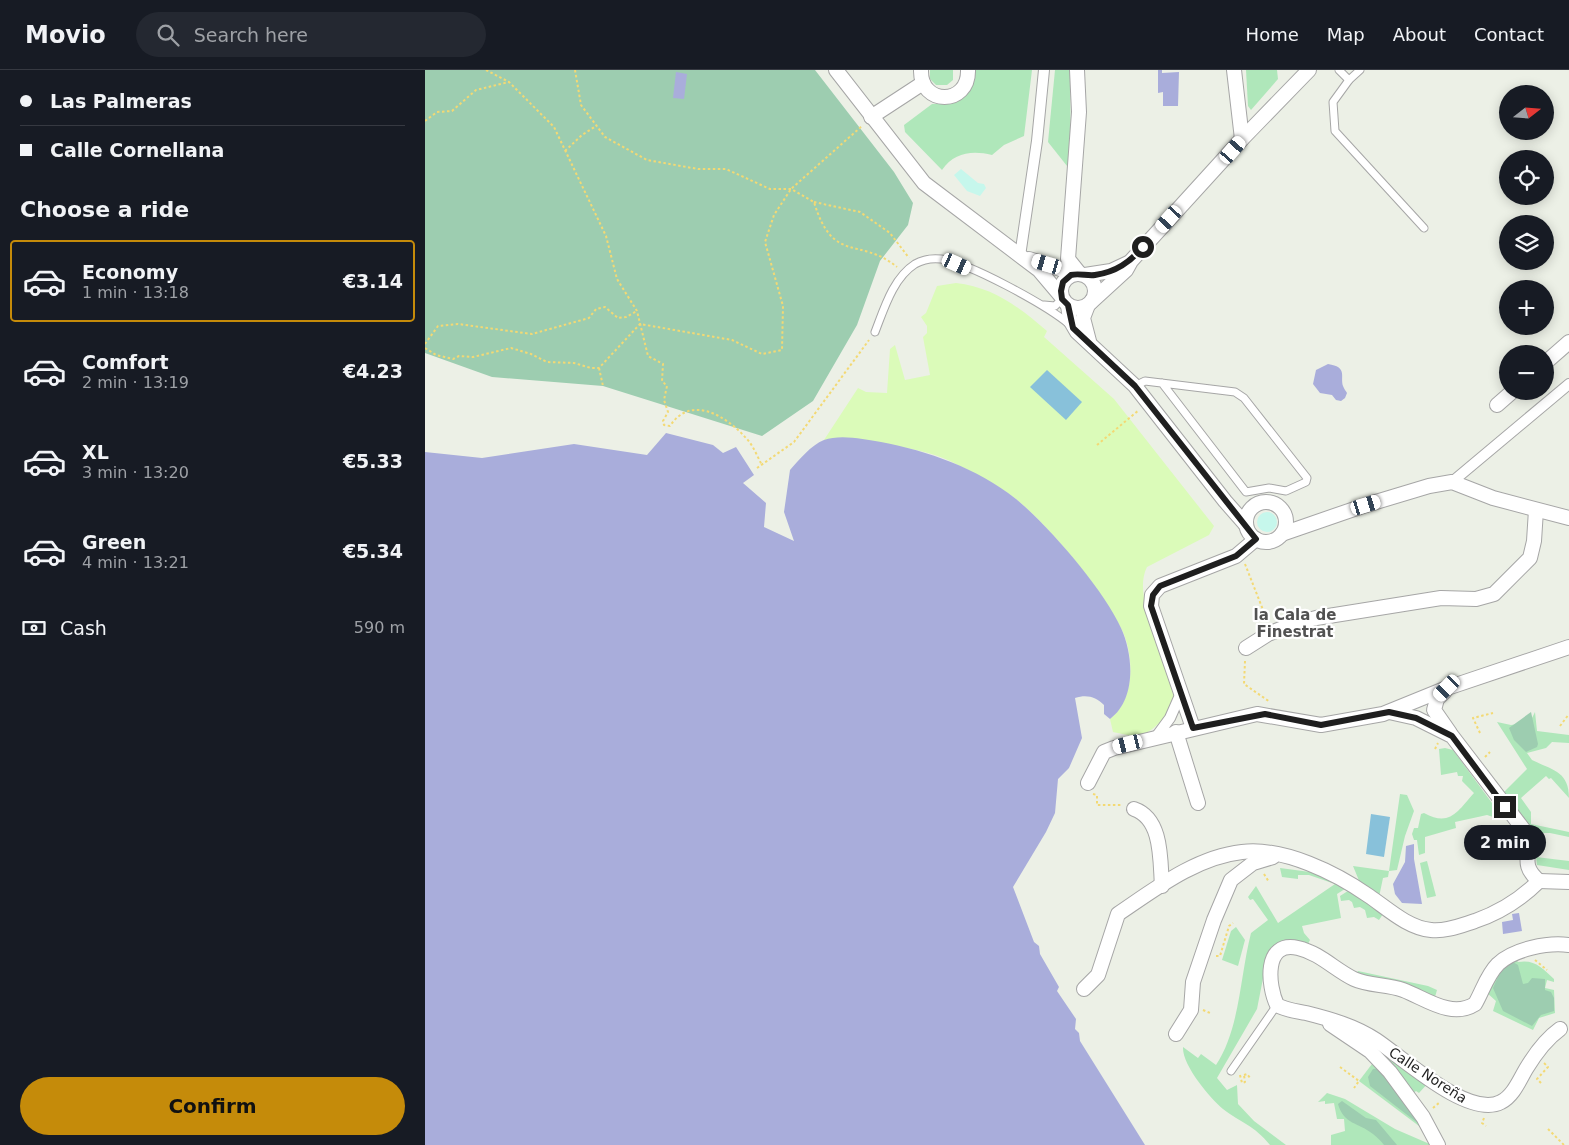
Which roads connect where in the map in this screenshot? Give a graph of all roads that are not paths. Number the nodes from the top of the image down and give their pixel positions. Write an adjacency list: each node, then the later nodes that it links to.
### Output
1 (836, 70): 11 (street)
2 (967, 70): 9 (street)
3 (1044, 70): 14 (street)
4 (1077, 70): 16 (street)
5 (1234, 70): 12 (street)
6 (1339, 70): 10 (lane)
7 (1360, 70): 10 (lane)
8 (1305, 71): 12 (street)
9 (922, 77): 11 (street)
10 (1349, 80): 13 (lane)
11 (871, 118): 14 (street)
12 (1242, 139): 15 (street)
13 (1423, 228)
14 (1020, 256): 16 (street); 17 (street)
15 (1131, 261): 16 (street); 19 (street)
16 (1080, 274): 17 (street); 19 (street)
17 (1064, 300): 18 (lane); 19 (street); 21 (street)
18 (1038, 304): 20 (lane); 21 (lane)
19 (1090, 304): 21 (street)
20 (875, 332)
21 (1082, 334): 26 (street)
22 (1569, 342): 23 (street)
23 (1554, 355)
24 (1162, 383): 24 (lane); 26 (lane)
25 (1569, 384): 29 (street)
26 (1135, 386): 30 (street)
27 (1503, 400): 28 (street)
28 (1497, 405)
29 (1452, 482): 32 (street); 36 (street)
30 (1225, 501): 31 (street); 35 (street)
31 (1252, 507): 34 (street); 35 (street)
32 (1536, 510): 33 (street); 39 (street)
33 (1569, 518)
34 (1289, 520): 36 (street); 37 (street)
35 (1246, 525): 38 (street)
36 (1310, 525): 37 (street)
37 (1282, 534): 38 (street)
38 (1256, 539): 42 (street)
39 (1246, 648)
40 (1569, 648): 41 (street)
41 (1447, 688): 43 (street); 46 (street)
42 (1182, 692): 44 (street); 47 (street)
43 (1389, 712): 44 (street); 46 (street)
44 (1193, 728): 45 (street)
45 (1175, 732): 47 (street); 49 (street)
46 (1452, 736): 52 (street)
47 (1156, 737): 48 (street)
48 (1088, 783)
49 (1198, 803)
50 (1134, 809): 54 (street)
51 (1280, 855): 52 (street); 54 (street); 60 (street)
52 (1539, 881): 53 (street)
53 (1569, 882)
54 (1162, 886): 56 (street)
55 (1569, 945): 57 (street)
56 (1084, 989)
57 (1277, 1005): 58 (street); 61 (lane)
58 (1325, 1020): 59 (street, Calle Noreña); 62 (street)
59 (1560, 1029)
60 (1176, 1034)
61 (1231, 1072)
62 (1438, 1145)

